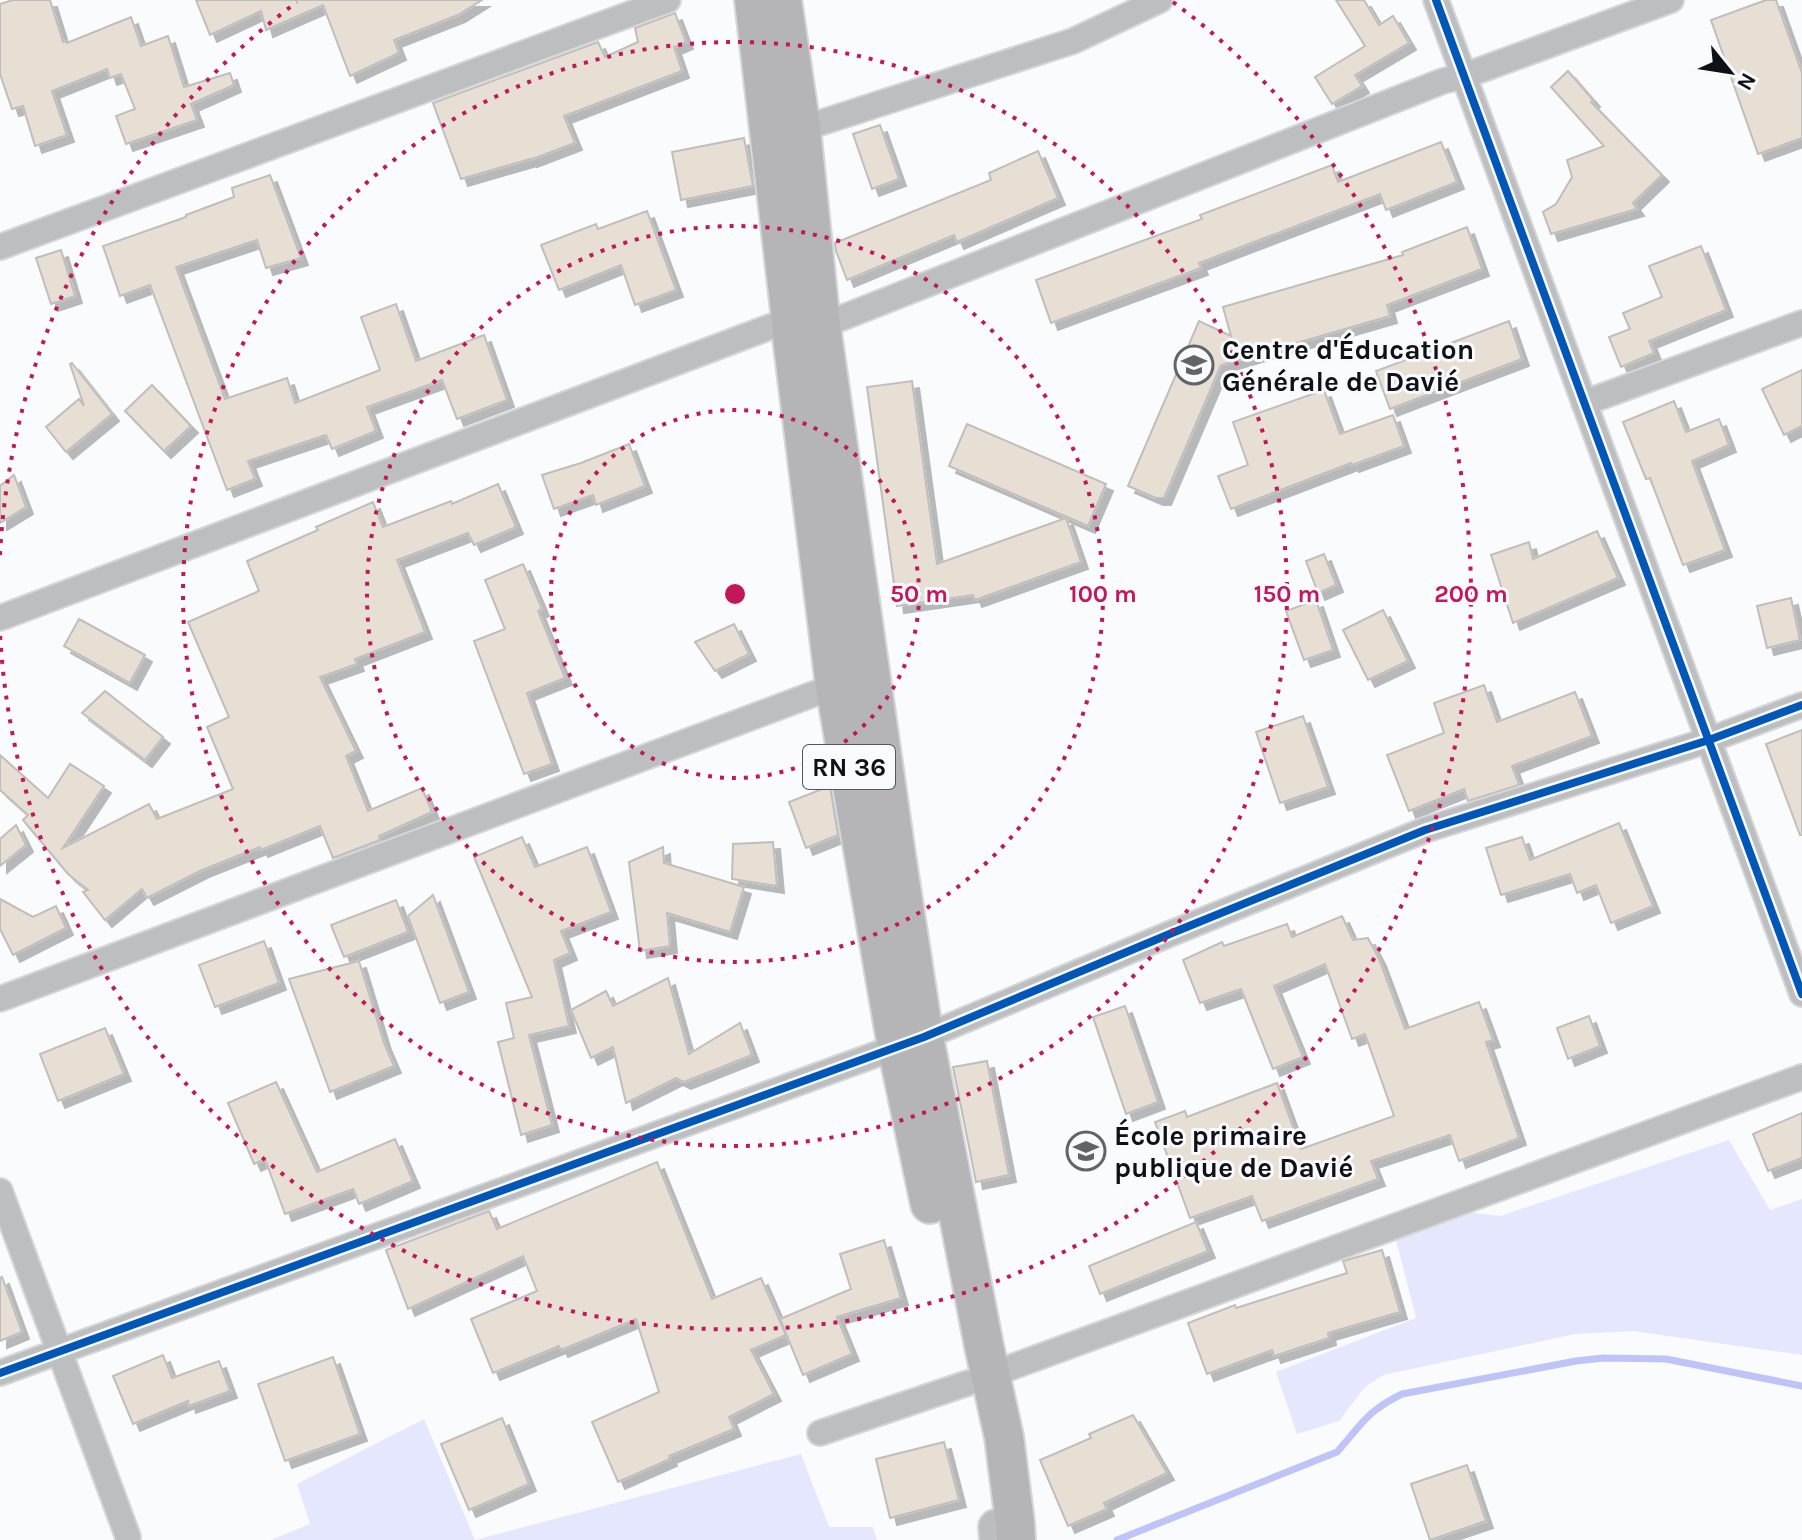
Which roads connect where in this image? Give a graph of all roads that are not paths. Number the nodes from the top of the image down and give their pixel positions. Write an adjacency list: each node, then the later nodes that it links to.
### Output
1 (668, 0): 9 (street)
2 (754, 0): 8 (main road, RN 36)
3 (782, 0): 8 (main road, RN 36)
4 (1160, 0): 8 (street)
5 (1436, 0): 7 (street)
6 (1671, 0): 7 (street)
7 (1464, 76): 11 (street); 12 (street)
8 (786, 133): 11 (main road, RN 36)
9 (0, 247)
10 (1802, 323): 12 (street)
11 (801, 327): 13 (street); 14 (main road, RN 36); 19 (main road, RN 36)
12 (1584, 403): 16 (street)
13 (0, 618)
14 (835, 686): 18 (street); 19 (main road, RN 36)
15 (1802, 705): 16 (street)
16 (1709, 740): 17 (street); 19 (street)
17 (1802, 994)
18 (0, 999)
19 (910, 1042): 22 (street); 24 (main road, RN 36)
20 (1802, 1077): 24 (street)
21 (0, 1191): 22 (street)
22 (60, 1352): 23 (street); 27 (street)
23 (0, 1373)
24 (979, 1379): 25 (street); 26 (main road, RN 36)
25 (820, 1433)
26 (1006, 1532)
27 (128, 1537)

